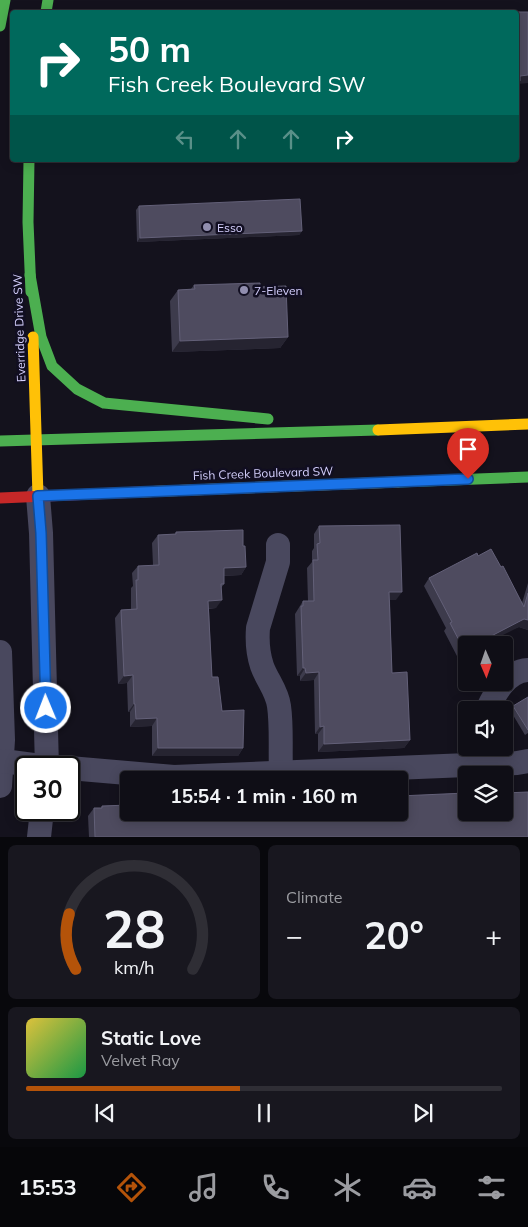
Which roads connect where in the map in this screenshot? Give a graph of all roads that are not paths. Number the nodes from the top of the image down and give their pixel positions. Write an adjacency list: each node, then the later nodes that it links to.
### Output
1 (5, 0): 2 (main road)
2 (0, 26)
3 (29, 162): 4 (main road, Everridge Drive SW)
4 (30, 275): 6 (main road); 7 (main road, Everridge Drive SW)
5 (528, 424): 6 (main road)
6 (392, 430): 7 (main road)
7 (36, 440): 8 (main road); 10 (main road, Everridge Drive SW)
8 (0, 441)
9 (528, 477): 10 (main road, Fish Creek Boulevard SW)
10 (38, 496): 11 (main road, Fish Creek Boulevard SW); 16 (street)
11 (0, 498)
12 (278, 544): 22 (street)
13 (0, 652): 19 (street)
14 (528, 670): 15 (street)
15 (492, 701)
16 (54, 756)
17 (485, 756): 18 (street); 23 (street)
18 (528, 760)
19 (3, 761): 20 (street); 25 (street)
20 (15, 763)
21 (80, 770): 24 (street)
22 (281, 771)
23 (294, 771)
24 (120, 773)
25 (0, 786)
26 (40, 821): 27 (street)
27 (38, 837)

